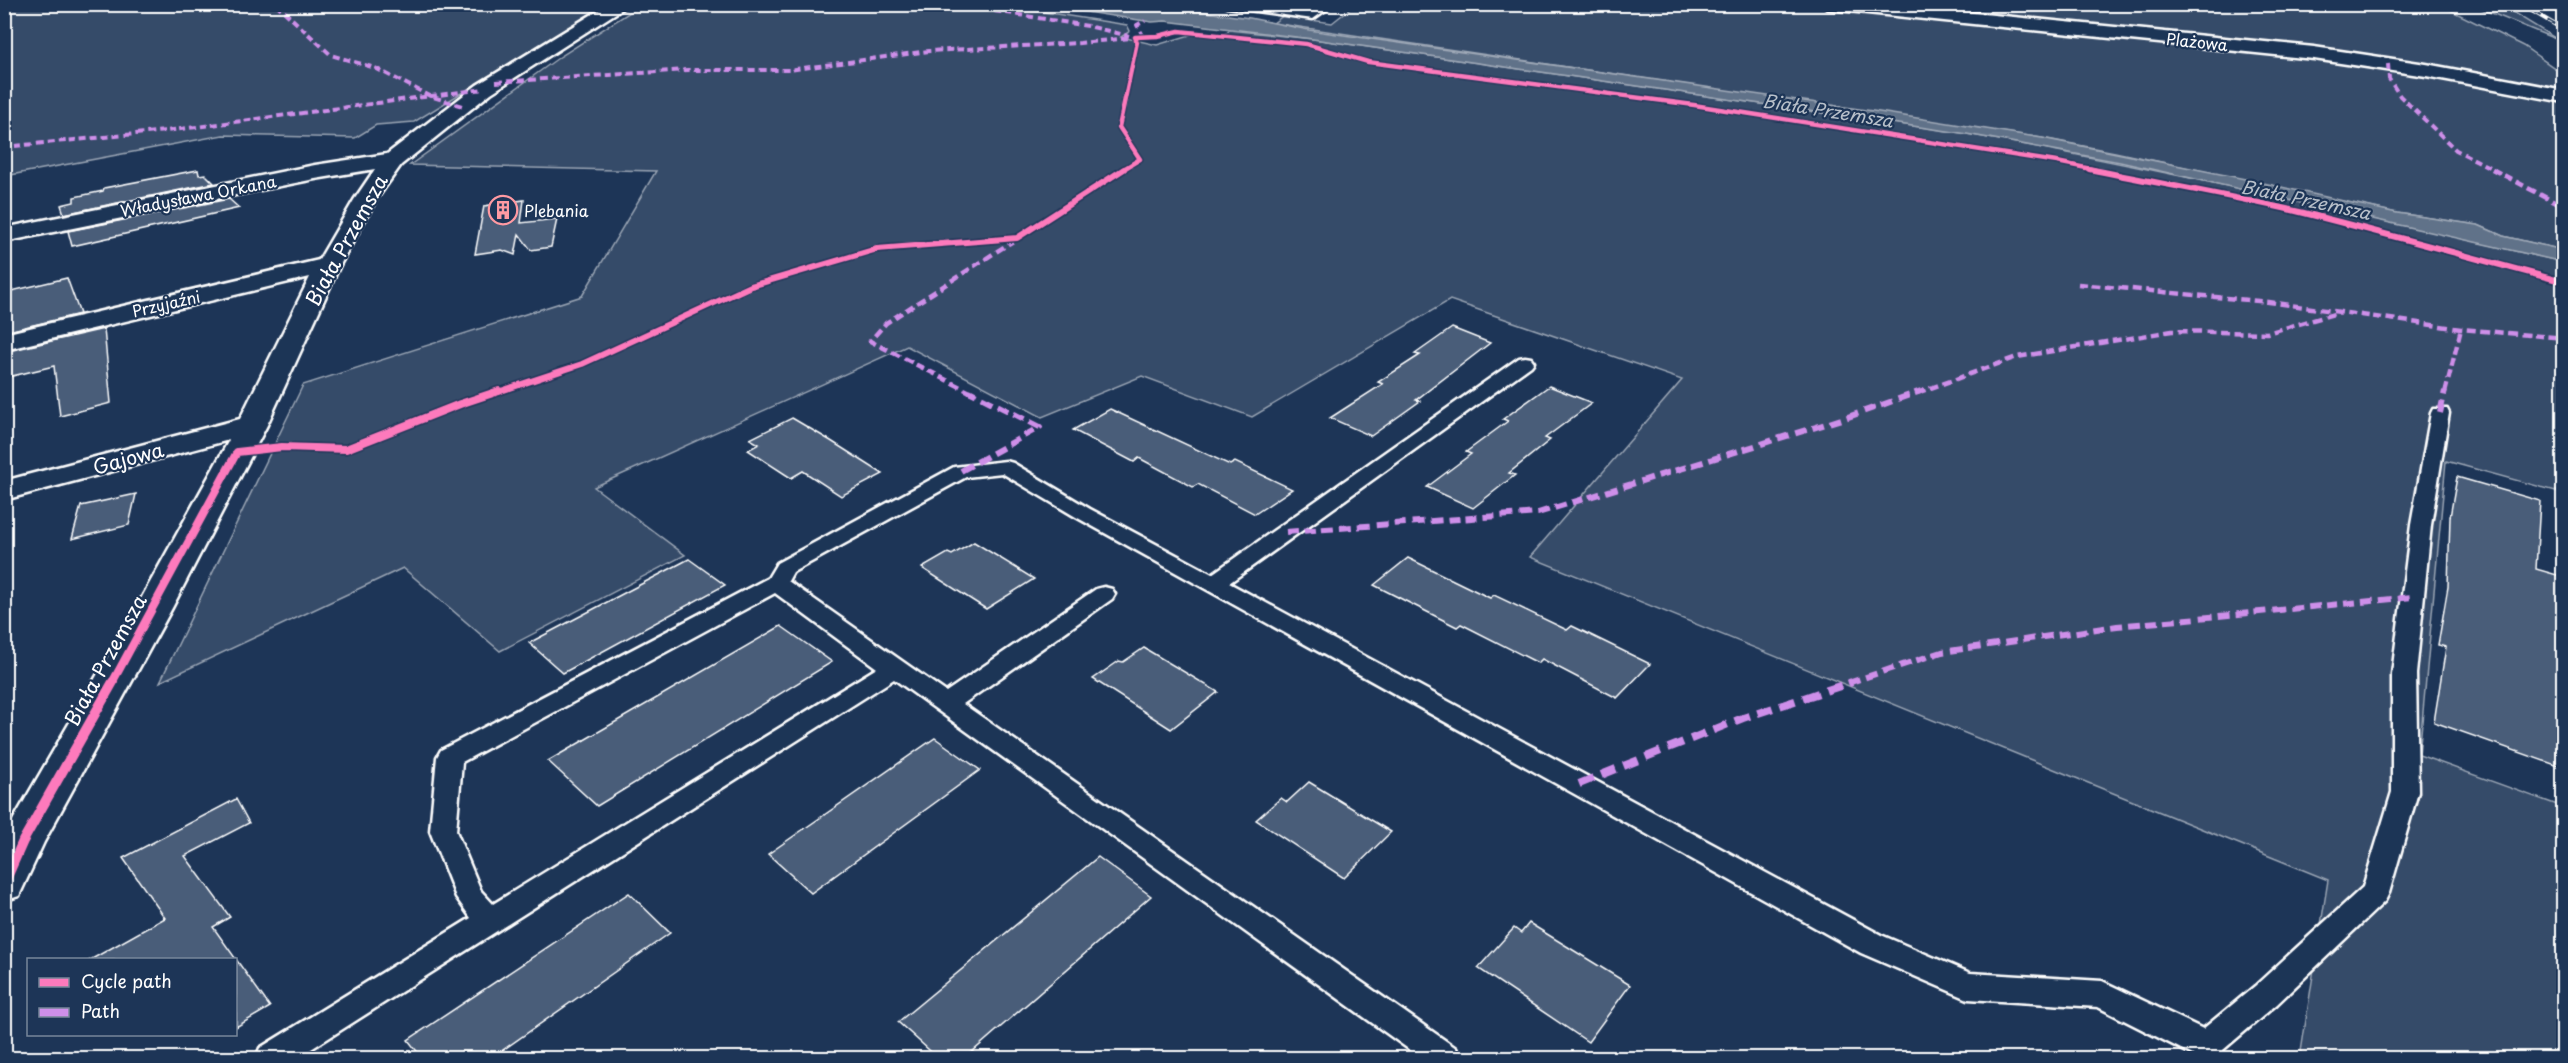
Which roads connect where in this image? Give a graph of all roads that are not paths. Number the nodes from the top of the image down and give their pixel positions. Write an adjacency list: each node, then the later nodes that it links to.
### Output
1 (622, 4): 6 (street, Biała Przemsza)
2 (1227, 4): 3 (lane)
3 (1329, 4)
4 (1828, 4): 5 (street, Plażowa)
5 (2564, 96)
6 (393, 160): 7 (street, Władysława Orkana); 8 (street, Biała Przemsza)
7 (4, 235)
8 (328, 265): 9 (street, Przyjaźni); 12 (street, Biała Przemsza)
9 (4, 342)
10 (1525, 362): 15 (lane)
11 (2440, 413): 21 (lane)
12 (252, 425): 13 (street, Gajowa); 19 (street, Biała Przemsza)
13 (4, 491)
14 (776, 583): 15 (lane); 17 (lane); 20 (lane)
15 (1213, 584): 21 (lane)
16 (1104, 594): 18 (lane)
17 (894, 668): 18 (lane); 20 (lane)
18 (945, 705): 23 (lane)
19 (4, 884)
20 (489, 920): 22 (lane)
21 (2208, 1052)
22 (271, 1059)
23 (1445, 1059)

